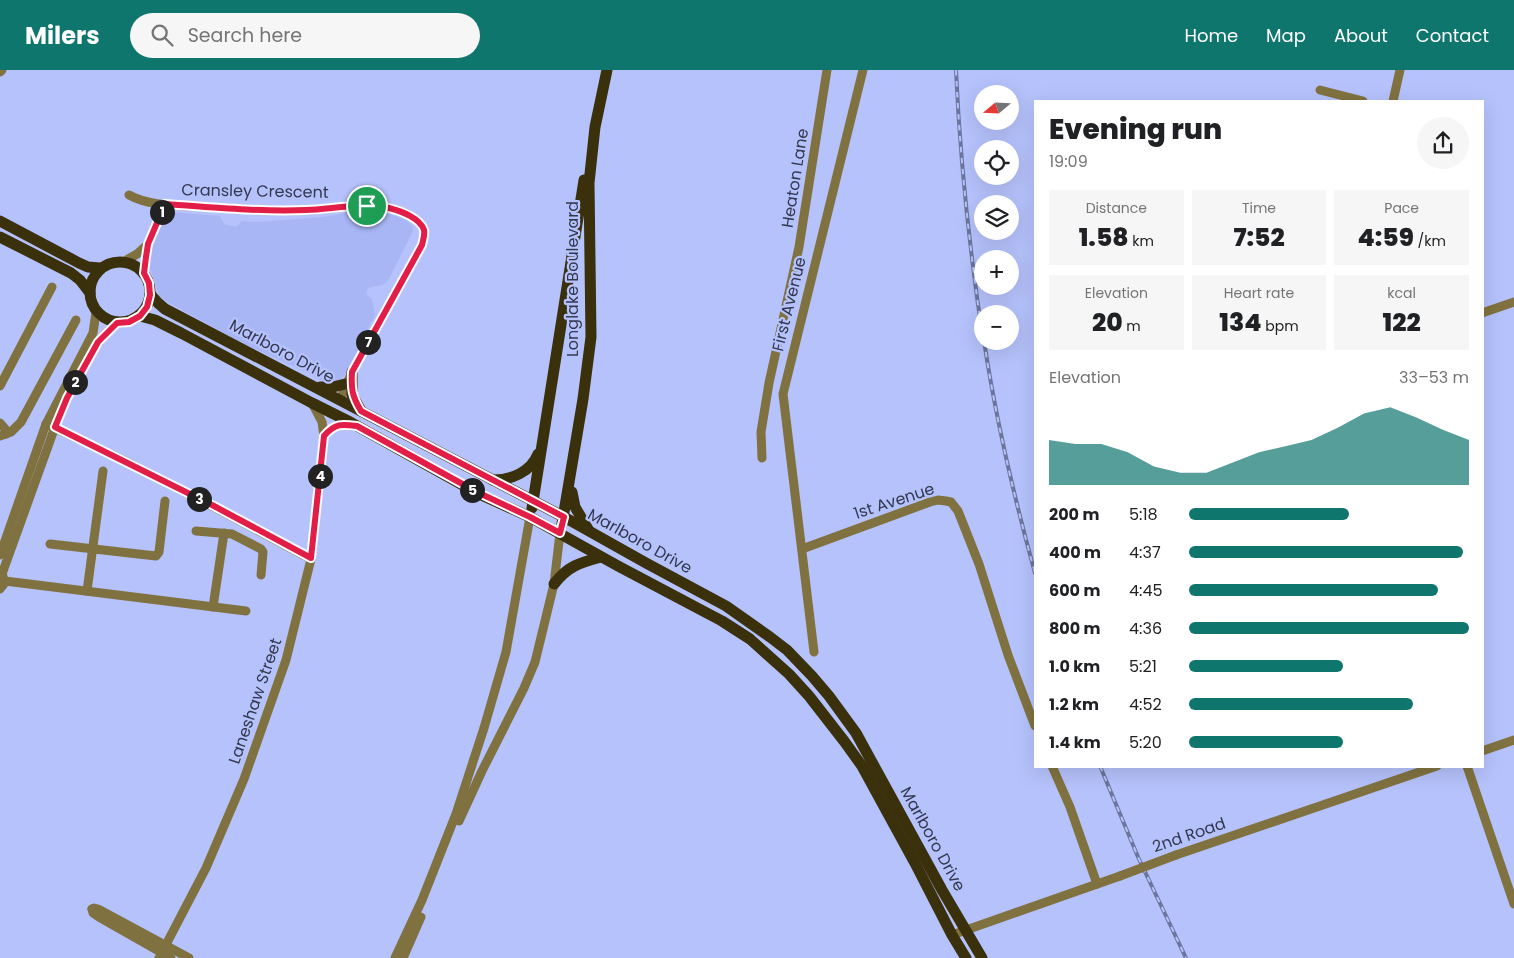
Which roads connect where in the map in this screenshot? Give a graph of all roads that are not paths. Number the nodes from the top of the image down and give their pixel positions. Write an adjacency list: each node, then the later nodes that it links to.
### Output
1 (602, 70): 9 (main road, Longlake Boulevard)
2 (607, 70): 9 (main road, Longlake Boulevard)
3 (828, 70): 40 (street, Heaton Lane)
4 (863, 70): 53 (street, First Avenue)
5 (1400, 70): 8 (street)
6 (1320, 90): 7 (street)
7 (1359, 100)
8 (1393, 100)
9 (586, 182): 39 (main road, Longlake Boulevard); 43 (main road, Longlake Boulevard)
10 (130, 195): 11 (street, Cransley Crescent)
11 (165, 204): 14 (street); 27 (street, Cransley Crescent)
12 (0, 221): 16 (main road)
13 (0, 237): 19 (main road)
14 (148, 244): 15 (street); 17 (street)
15 (123, 262): 16 (main road); 17 (main road)
16 (100, 268): 19 (main road)
17 (144, 273): 20 (main road)
18 (52, 287): 29 (street)
19 (90, 293): 22 (main road)
20 (150, 295): 24 (main road); 30 (main road, Marlboro Drive)
21 (1514, 302): 23 (street)
22 (96, 312): 26 (main road); 36 (street)
23 (1484, 312)
24 (140, 316): 26 (main road); 32 (main road, Marlboro Drive)
25 (76, 320): 37 (street)
26 (117, 323): 36 (street)
27 (352, 372): 28 (street, Cransley Crescent); 33 (main road)
28 (346, 384): 30 (main road); 31 (street, Cransley Crescent)
29 (0, 386)
30 (316, 387): 31 (main road, Marlboro Drive)
31 (340, 400): 33 (main road, Marlboro Drive); 35 (main road)
32 (312, 403): 35 (main road, Marlboro Drive); 38 (street, Laneshaw Street)
33 (361, 411): 42 (main road, Marlboro Drive)
34 (0, 423): 37 (street)
35 (354, 424): 38 (street); 46 (main road, Marlboro Drive)
36 (51, 426): 55 (street); 57 (street); 59 (street)
37 (3, 435)
38 (324, 436): 57 (street, Laneshaw Street)
39 (543, 441): 42 (main road); 45 (main road, Longlake Boulevard)
40 (762, 458)
41 (103, 471): 54 (street)
42 (493, 480): 45 (main road, Marlboro Drive)
43 (570, 480): 47 (main road, Longlake Boulevard); 51 (main road)
44 (165, 501): 54 (street)
45 (533, 501): 46 (main road, Longlake Boulevard); 47 (main road, Marlboro Drive)
46 (530, 517): 50 (main road, Marlboro Drive); 71 (street)
47 (564, 517): 50 (main road, Longlake Boulevard); 51 (main road, Marlboro Drive)
48 (196, 530): 49 (street)
49 (224, 533): 58 (street); 62 (street)
50 (560, 533): 56 (main road, Marlboro Drive); 60 (street)
51 (591, 533): 74 (main road, Marlboro Drive)
52 (50, 544): 54 (street)
53 (802, 549): 64 (street); 65 (street, 1st Avenue)
54 (92, 550): 61 (street)
55 (0, 555)
56 (601, 557): 60 (main road); 75 (main road, Marlboro Drive)
57 (311, 558): 76 (street, Laneshaw Street)
58 (261, 575)
59 (2, 579): 61 (street)
60 (554, 584): 71 (street)
61 (87, 591): 62 (street)
62 (213, 607): 63 (street)
63 (246, 611)
64 (814, 652)
65 (1034, 723)
66 (1514, 740): 67 (street)
67 (1484, 750)
68 (1053, 768): 72 (street)
69 (1431, 768): 72 (street, 2nd Road, bridge)
70 (1468, 768): 73 (street)
71 (449, 836): 79 (street); 80 (street)
72 (1097, 884): 74 (street, 2nd Road)
73 (1514, 904)
74 (966, 931): 75 (street, 2nd Road); 82 (main road, Marlboro Drive)
75 (952, 935): 81 (main road, Marlboro Drive)
76 (162, 952): 76 (street); 77 (street); 78 (street)
77 (172, 958)
78 (189, 958)
79 (395, 958)
80 (403, 958)
81 (966, 958)
82 (982, 958)

